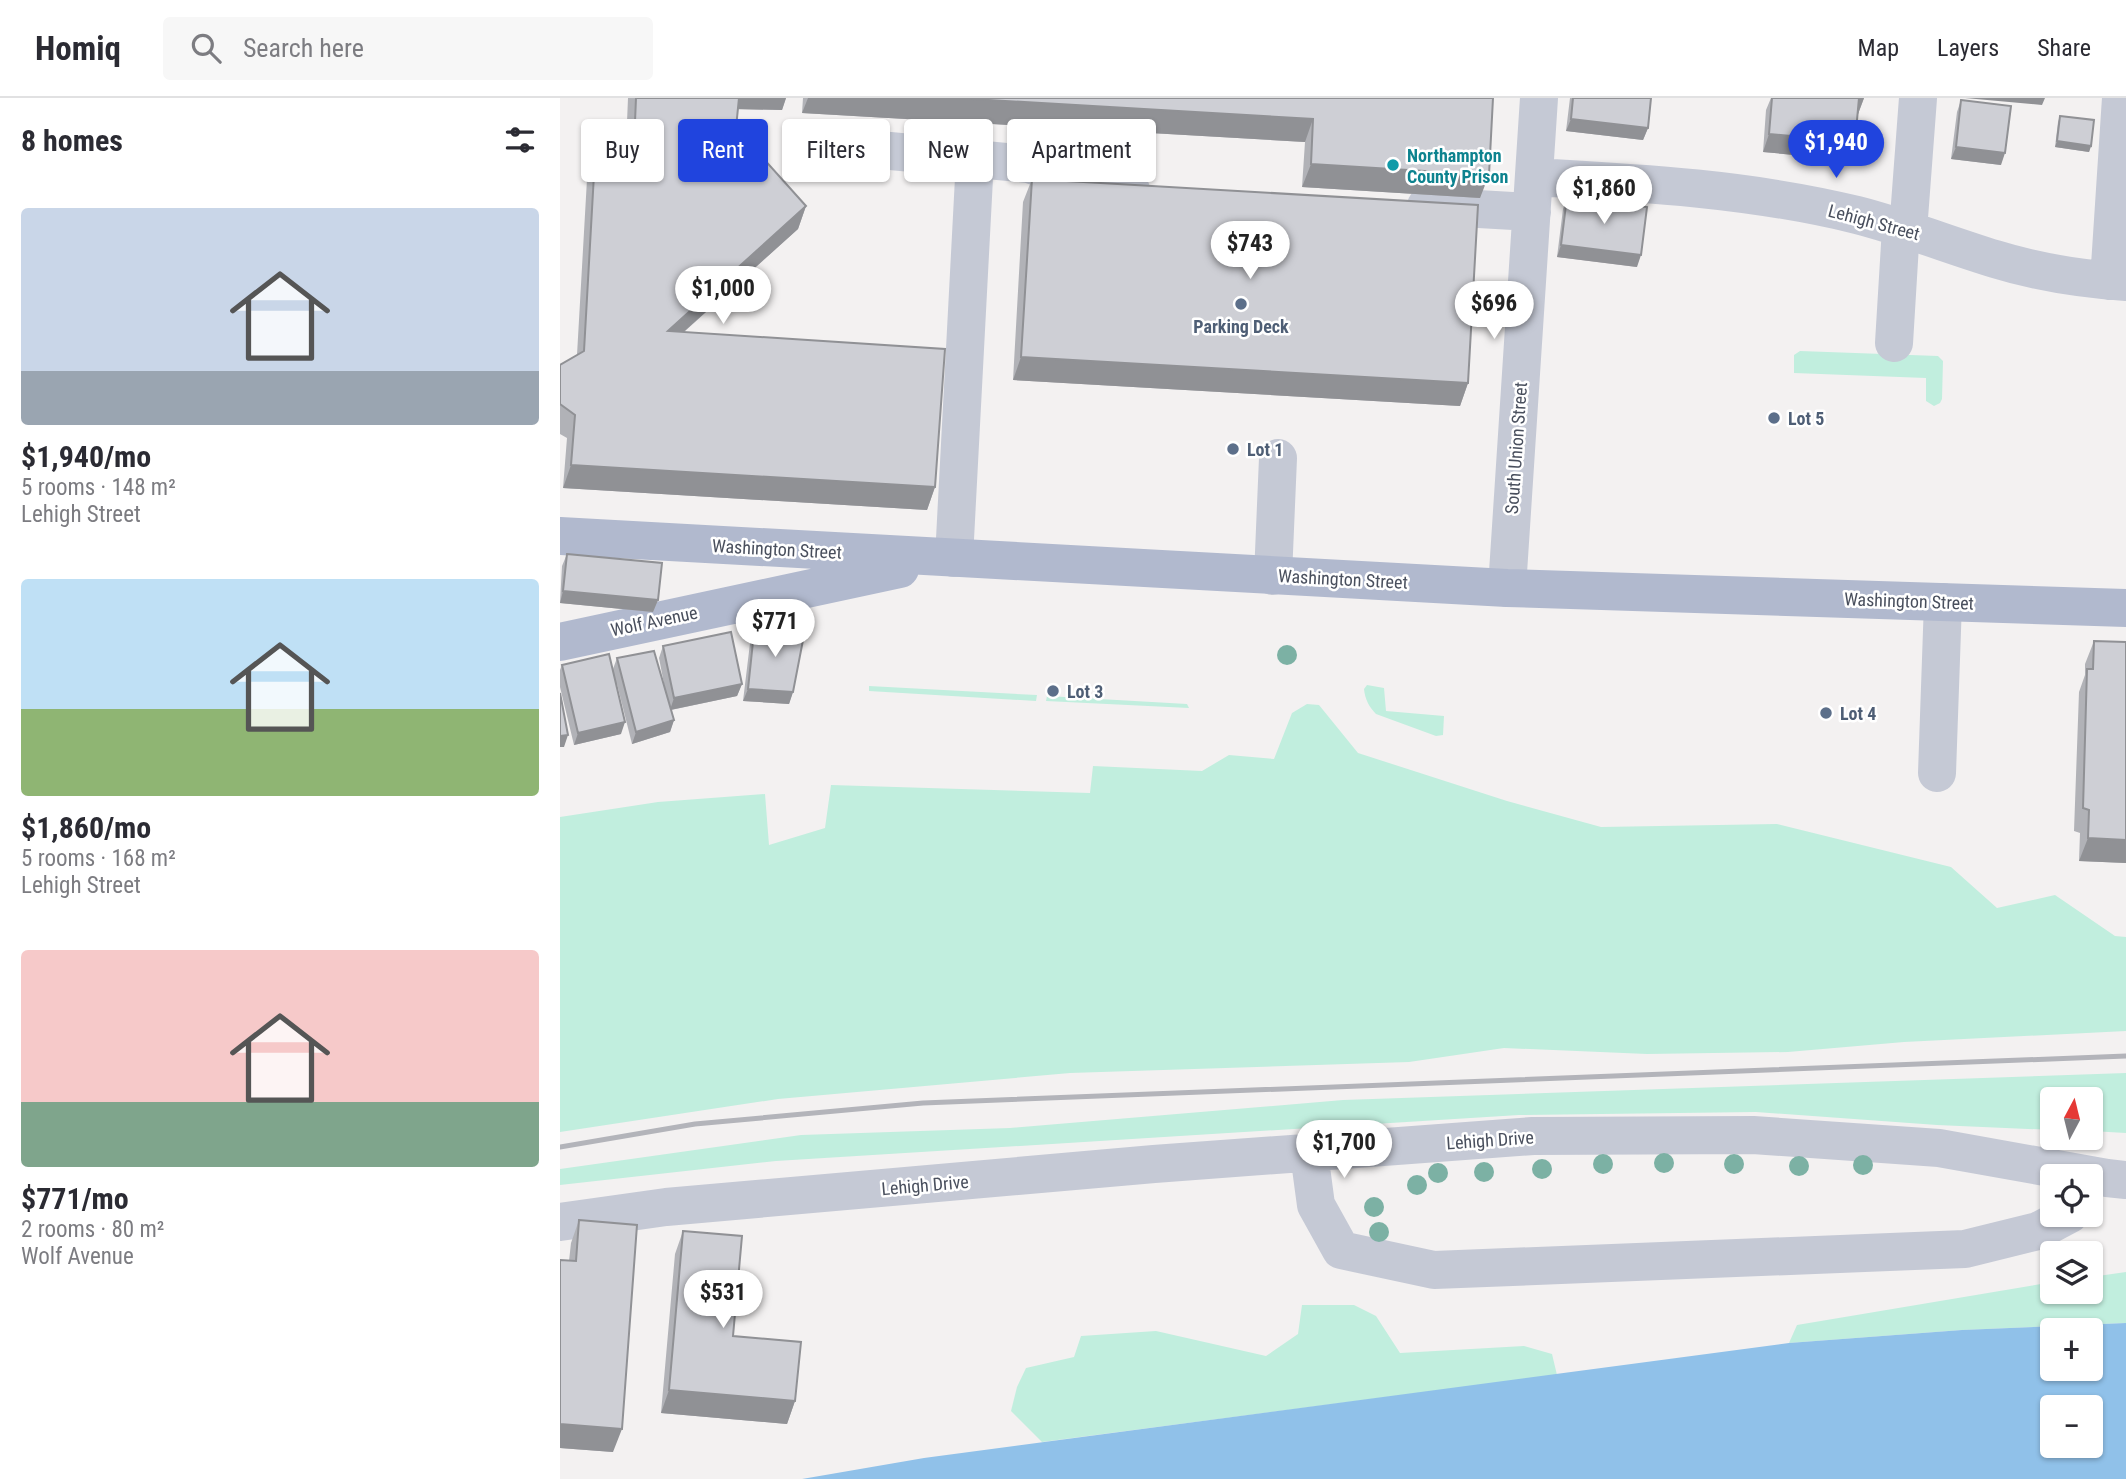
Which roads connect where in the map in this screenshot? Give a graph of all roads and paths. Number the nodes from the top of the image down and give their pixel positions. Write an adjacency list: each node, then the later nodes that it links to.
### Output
1 (1539, 98): 7 (street, South Union Street)
2 (1918, 98): 9 (street)
3 (2121, 98): 10 (street)
4 (993, 161): 6 (street)
5 (974, 182): 15 (street)
6 (1166, 192)
7 (1533, 194): 8 (street, Lehigh Street); 9 (street, Lehigh Street); 17 (street, South Union Street)
8 (1396, 204)
9 (1905, 229): 10 (street, Lehigh Street); 11 (street)
10 (2118, 281)
11 (1894, 343)
12 (1278, 458): 16 (street)
13 (560, 536): 14 (main road, Washington Street)
14 (717, 546): 15 (main road, Washington Street); 20 (main road)
15 (954, 558): 16 (main road, Washington Street); 20 (main road, Wolf Avenue)
16 (1273, 576): 17 (main road, Washington Street)
17 (1507, 588): 18 (main road, Washington Street)
18 (1943, 602): 19 (main road, Washington Street); 22 (street)
19 (2126, 608)
20 (705, 610): 21 (main road, Wolf Avenue)
21 (560, 642)
22 (1937, 773)
23 (1309, 1153): 24 (street, Lehigh Drive); 27 (street, Lehigh Drive); 28 (street)
24 (2126, 1180)
25 (2126, 1185): 26 (street)
26 (2103, 1197)
27 (560, 1222)
28 (2046, 1227)

